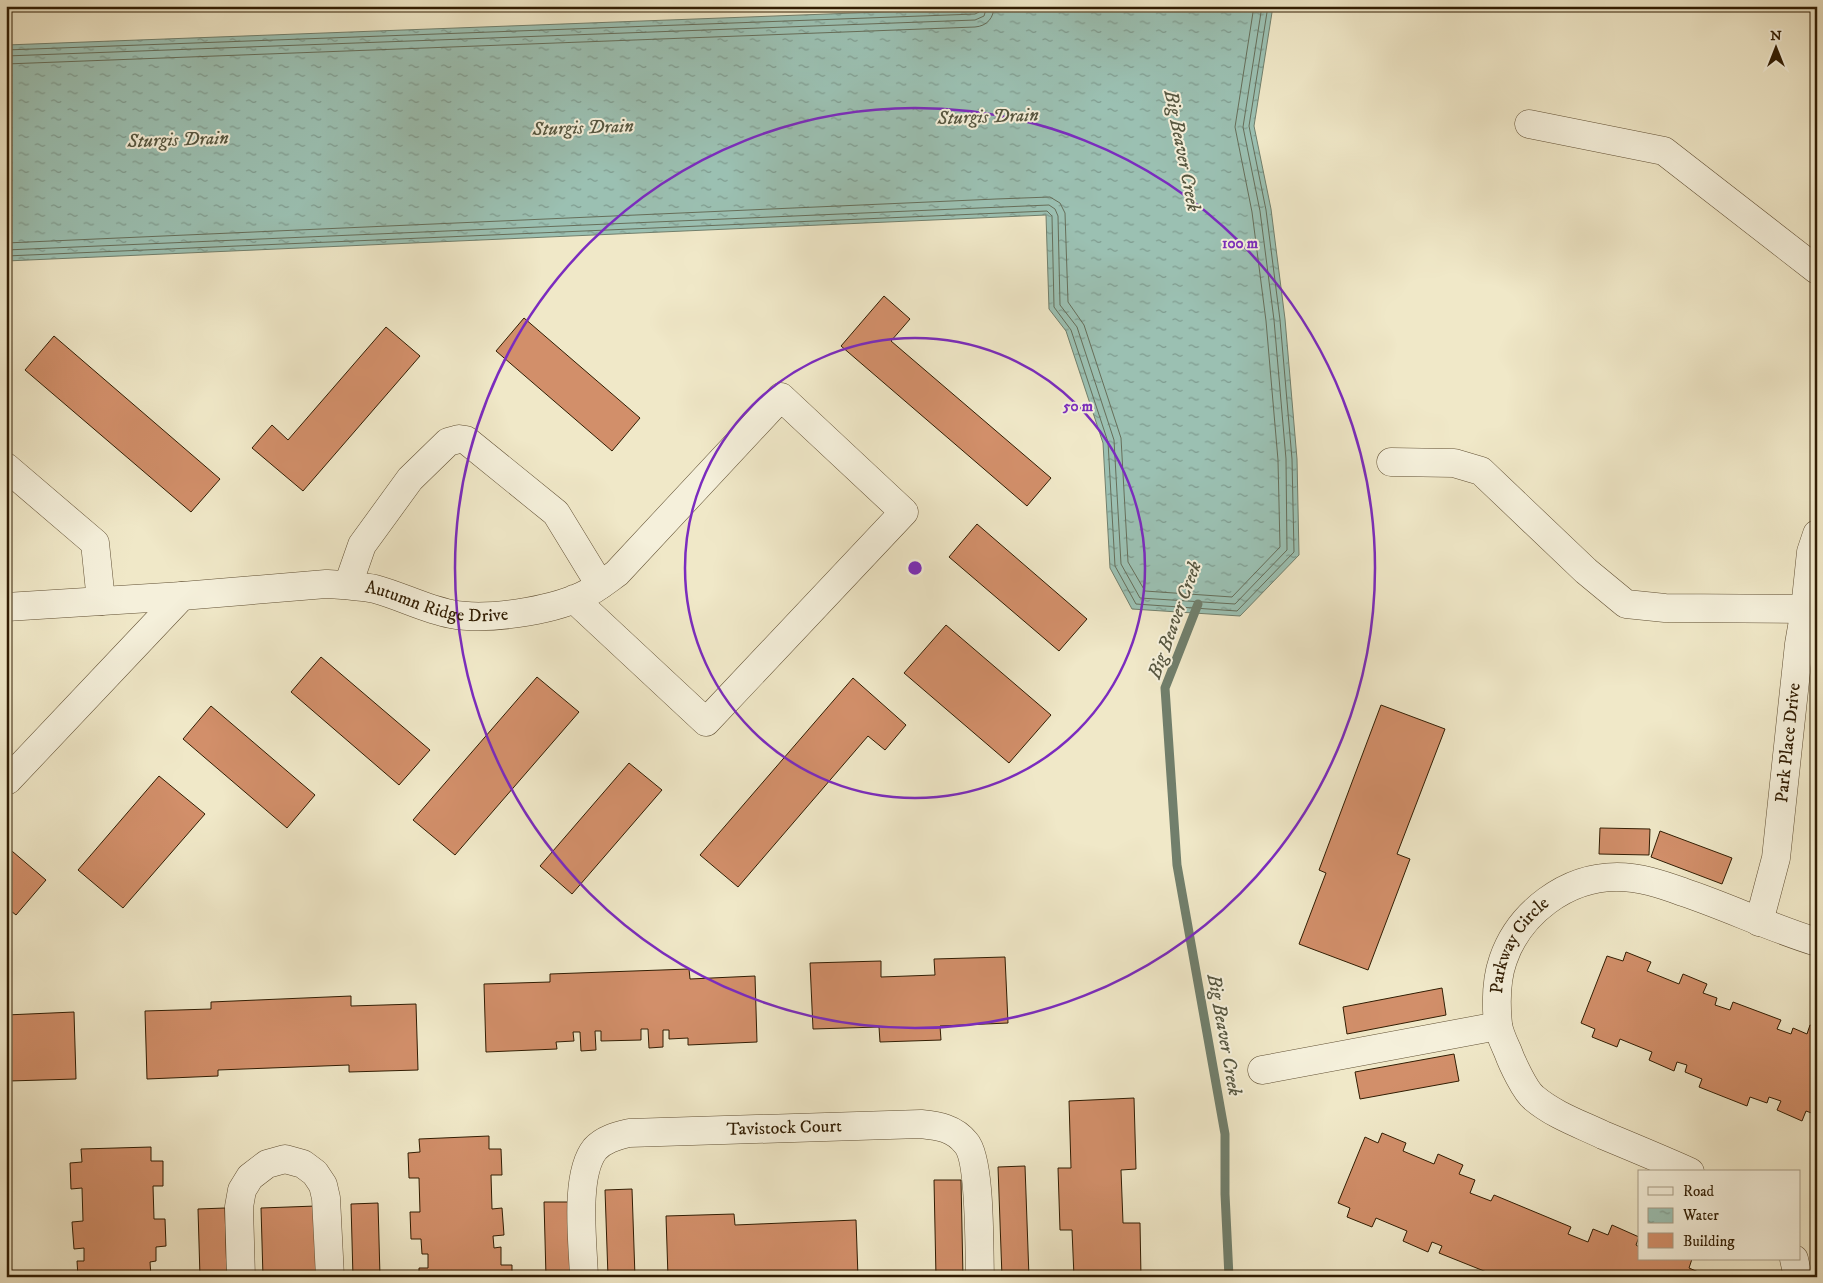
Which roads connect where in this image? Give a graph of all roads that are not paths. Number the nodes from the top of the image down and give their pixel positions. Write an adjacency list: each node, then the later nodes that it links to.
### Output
1 (1529, 124): 2 (street)
2 (1817, 270)
3 (1391, 462): 12 (street)
4 (6, 468): 10 (street)
5 (1817, 534): 12 (street, Park Place Drive)
6 (348, 585): 7 (street); 8 (street, Autumn Ridge Drive); 9 (street, Autumn Ridge Drive)
7 (600, 585): 9 (street, Autumn Ridge Drive); 9 (street, Autumn Ridge Drive)
8 (182, 596): 10 (street, Autumn Ridge Drive); 14 (street)
9 (574, 599)
10 (101, 601): 11 (street, Autumn Ridge Drive)
11 (6, 607)
12 (1805, 609): 13 (street, Park Place Drive)
13 (1808, 645): 15 (street, Park Place Drive)
14 (6, 778)
15 (1759, 922): 16 (street, Parkway Circle); 17 (street, Parkway Circle)
16 (1817, 942)
17 (1498, 1026): 18 (street); 19 (street, Parkway Circle)
18 (1262, 1070)
19 (1685, 1170)
20 (1794, 1260): 25 (street)
21 (241, 1277): 22 (street)
22 (330, 1277)
23 (584, 1277): 24 (street, Tavistock Court)
24 (980, 1277)
25 (1798, 1277)

